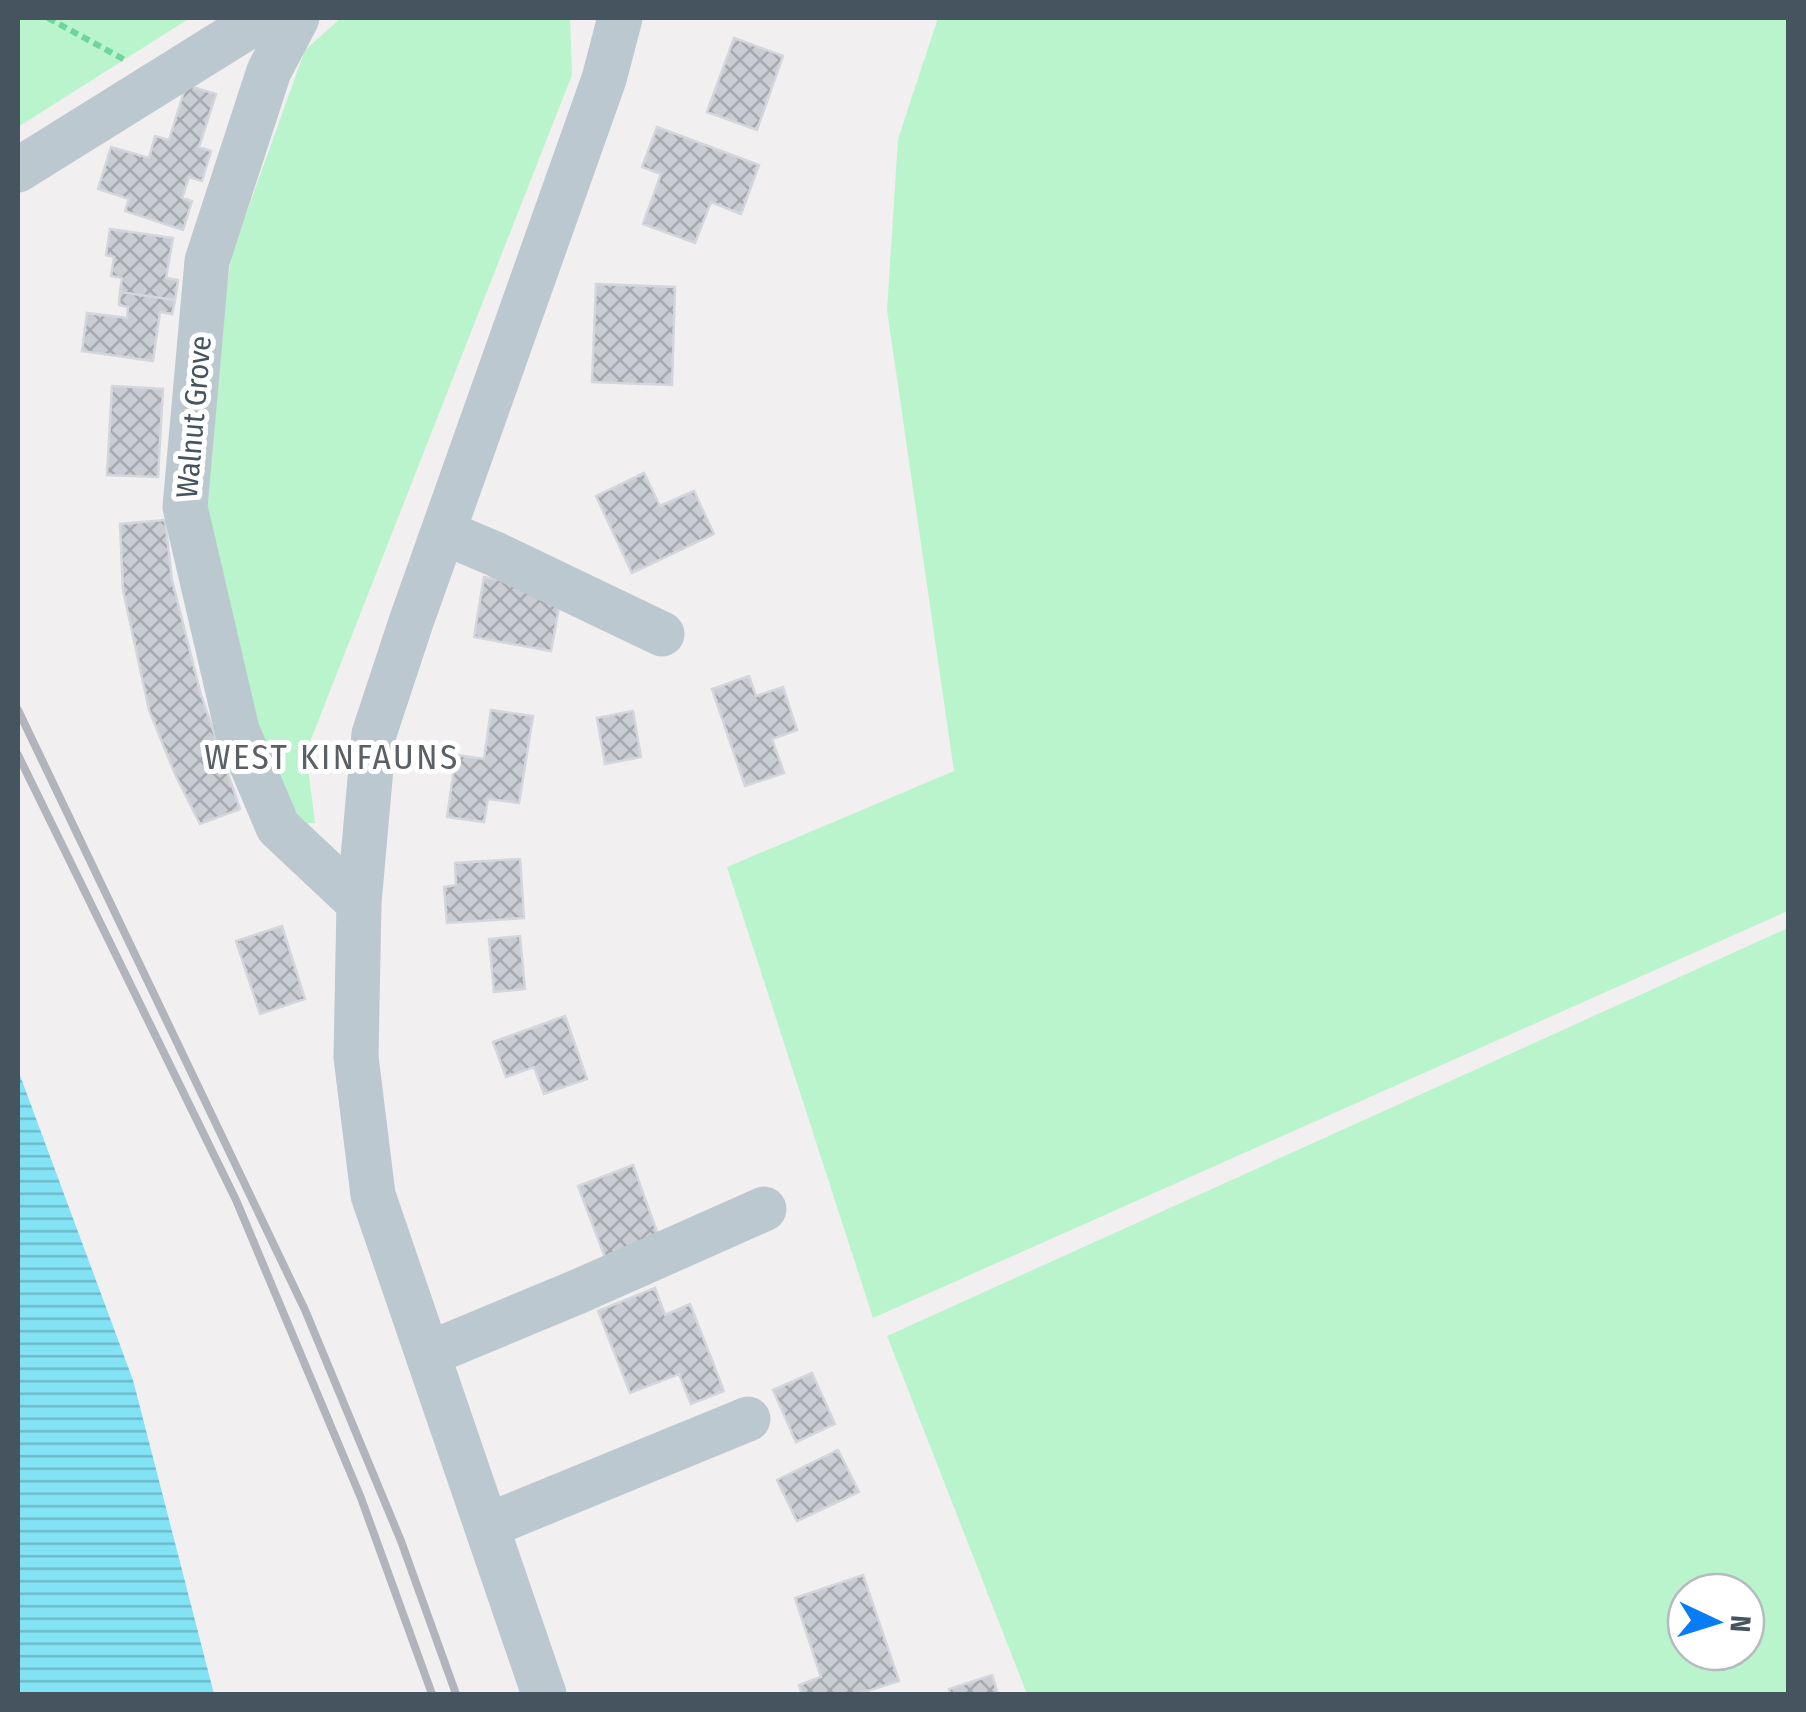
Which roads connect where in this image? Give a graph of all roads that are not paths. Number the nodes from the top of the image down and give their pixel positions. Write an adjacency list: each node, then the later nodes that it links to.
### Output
1 (262, 18): 4 (street)
2 (297, 18): 7 (street, Walnut Grove)
3 (620, 18): 5 (street)
4 (18, 170)
5 (443, 532): 6 (street); 7 (street)
6 (662, 634)
7 (359, 903): 9 (street)
8 (764, 1209): 9 (street)
9 (428, 1354): 11 (street)
10 (748, 1420): 11 (street)
11 (487, 1526): 12 (street)
12 (544, 1694)

